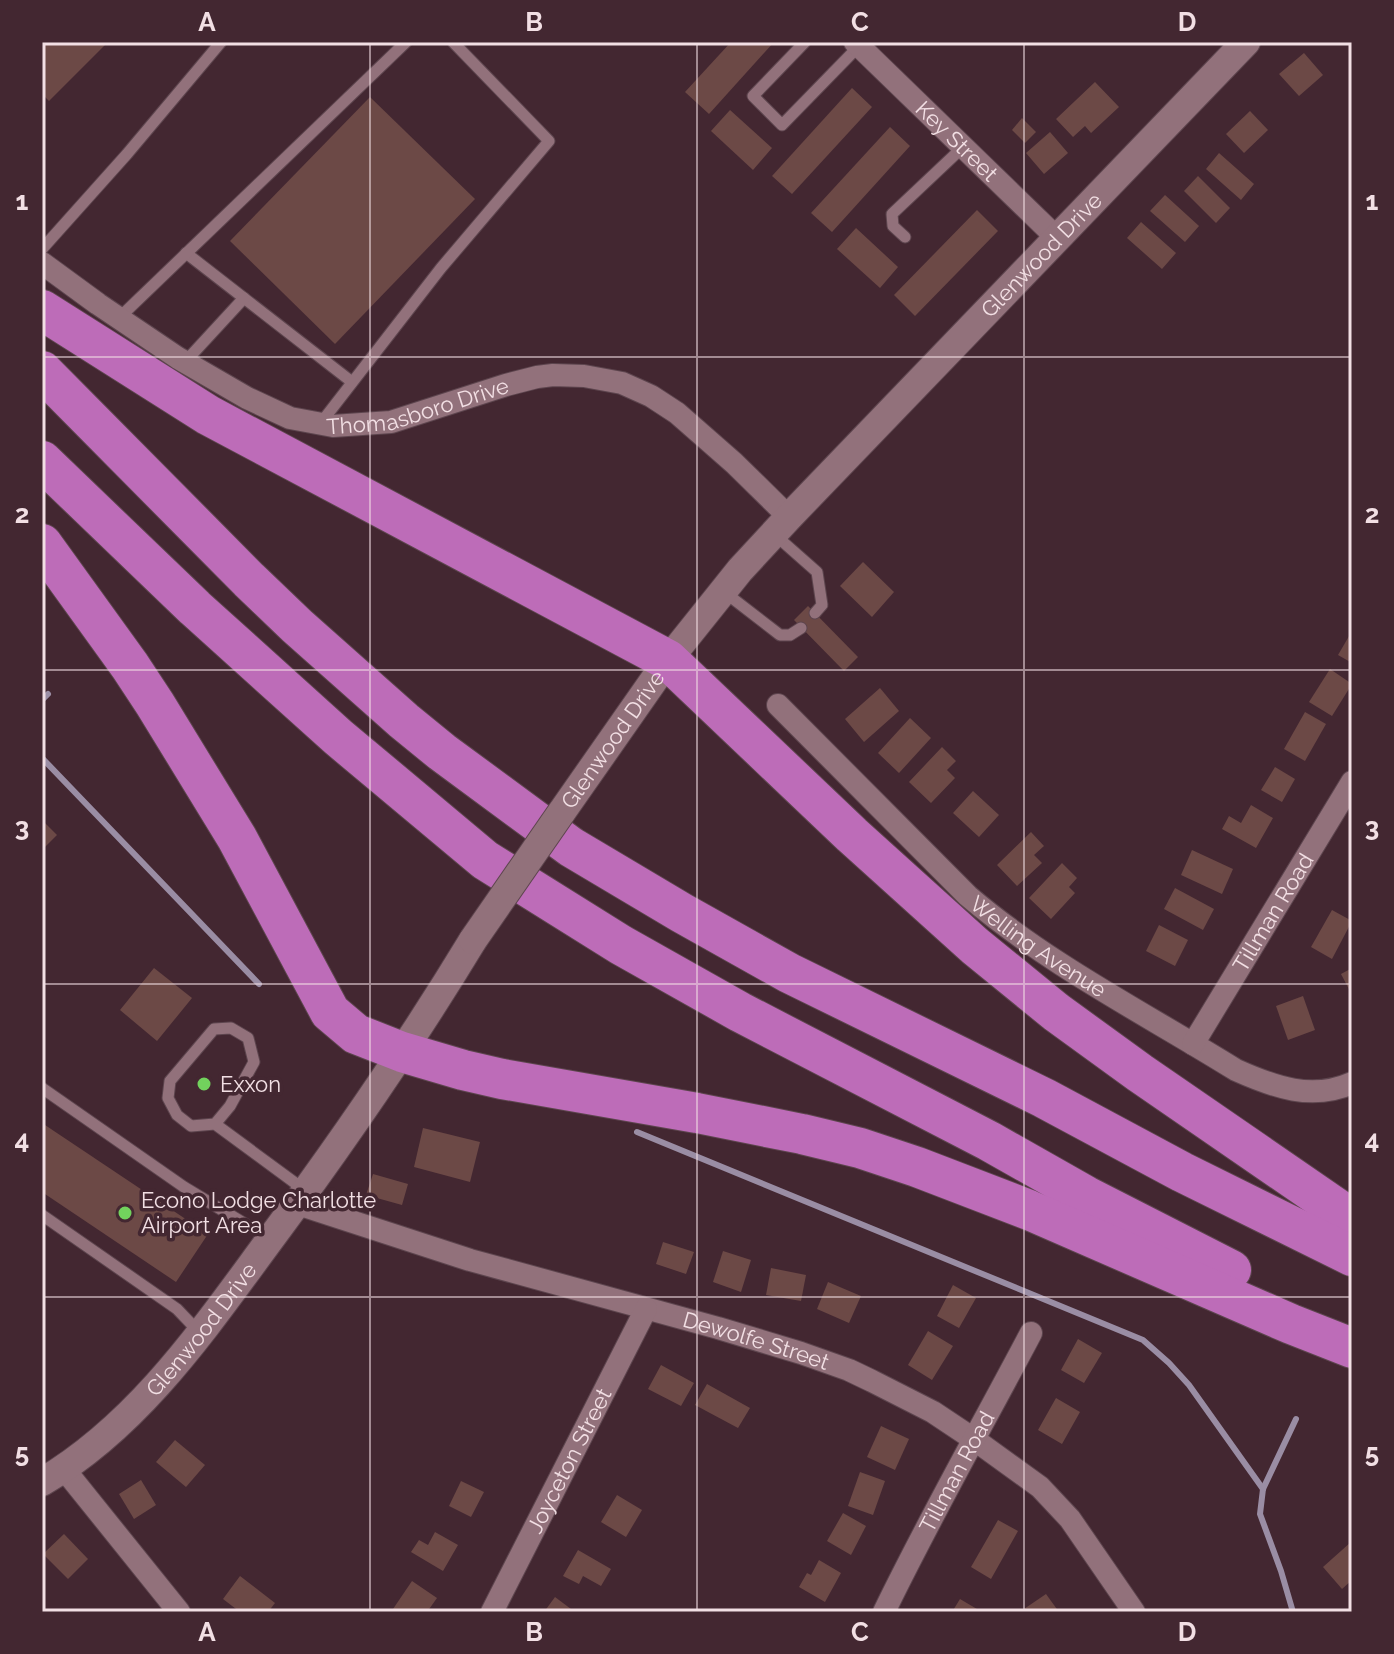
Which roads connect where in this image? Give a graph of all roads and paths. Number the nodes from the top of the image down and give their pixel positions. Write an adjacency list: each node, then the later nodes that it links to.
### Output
1 (221, 42): 10 (lane)
2 (406, 42): 11 (lane)
3 (453, 42): 18 (lane)
4 (805, 42): 6 (lane)
5 (1246, 42): 9 (street, Glenwood Drive)
6 (857, 44): 7 (street, Key Street)
7 (963, 147): 8 (lane); 9 (street, Key Street)
8 (905, 237)
9 (1058, 239): 21 (street, Glenwood Drive)
10 (42, 249)
11 (186, 253): 13 (lane); 15 (lane)
12 (42, 263): 15 (street, Thomasboro Drive)
13 (244, 298): 16 (lane); 18 (lane)
14 (42, 310): 26 (highway)
15 (119, 318): 16 (street, Thomasboro Drive)
16 (185, 362): 19 (street, Thomasboro Drive)
17 (42, 371): 38 (highway)
18 (352, 382): 19 (lane)
19 (320, 424): 21 (street, Thomasboro Drive)
20 (42, 461): 42 (highway)
21 (781, 525): 23 (street, Glenwood Drive); 24 (lane)
22 (42, 544): 30 (highway)
23 (723, 591): 25 (lane); 26 (street, Glenwood Drive)
24 (815, 613)
25 (801, 628)
26 (668, 660): 30 (street, Glenwood Drive, bridge); 36 (highway)
27 (778, 705): 29 (street, Welling Avenue)
28 (1352, 782): 29 (street, Tillman Road)
29 (1193, 1044): 31 (street, Welling Avenue)
30 (402, 1052): 34 (street, Glenwood Drive); 43 (highway)
31 (1352, 1083)
32 (42, 1088): 37 (lane)
33 (215, 1124): 33 (lane); 34 (lane)
34 (302, 1197): 37 (street, Glenwood Drive); 39 (street, Dewolfe Street)
35 (42, 1215): 41 (lane)
36 (1352, 1219)
37 (271, 1239): 41 (street, Glenwood Drive)
38 (1352, 1256)
39 (646, 1309): 44 (street, Dewolfe Street); 47 (street, Joyceton Street)
40 (1031, 1333): 44 (street, Tillman Road)
41 (201, 1334): 45 (street, Glenwood Drive)
42 (1352, 1335)
43 (1352, 1348)
44 (975, 1440): 48 (street, Tillman Road); 49 (street, Dewolfe Street)
45 (53, 1475): 46 (street)
46 (179, 1612)
47 (492, 1612)
48 (884, 1612)
49 (1134, 1612)

